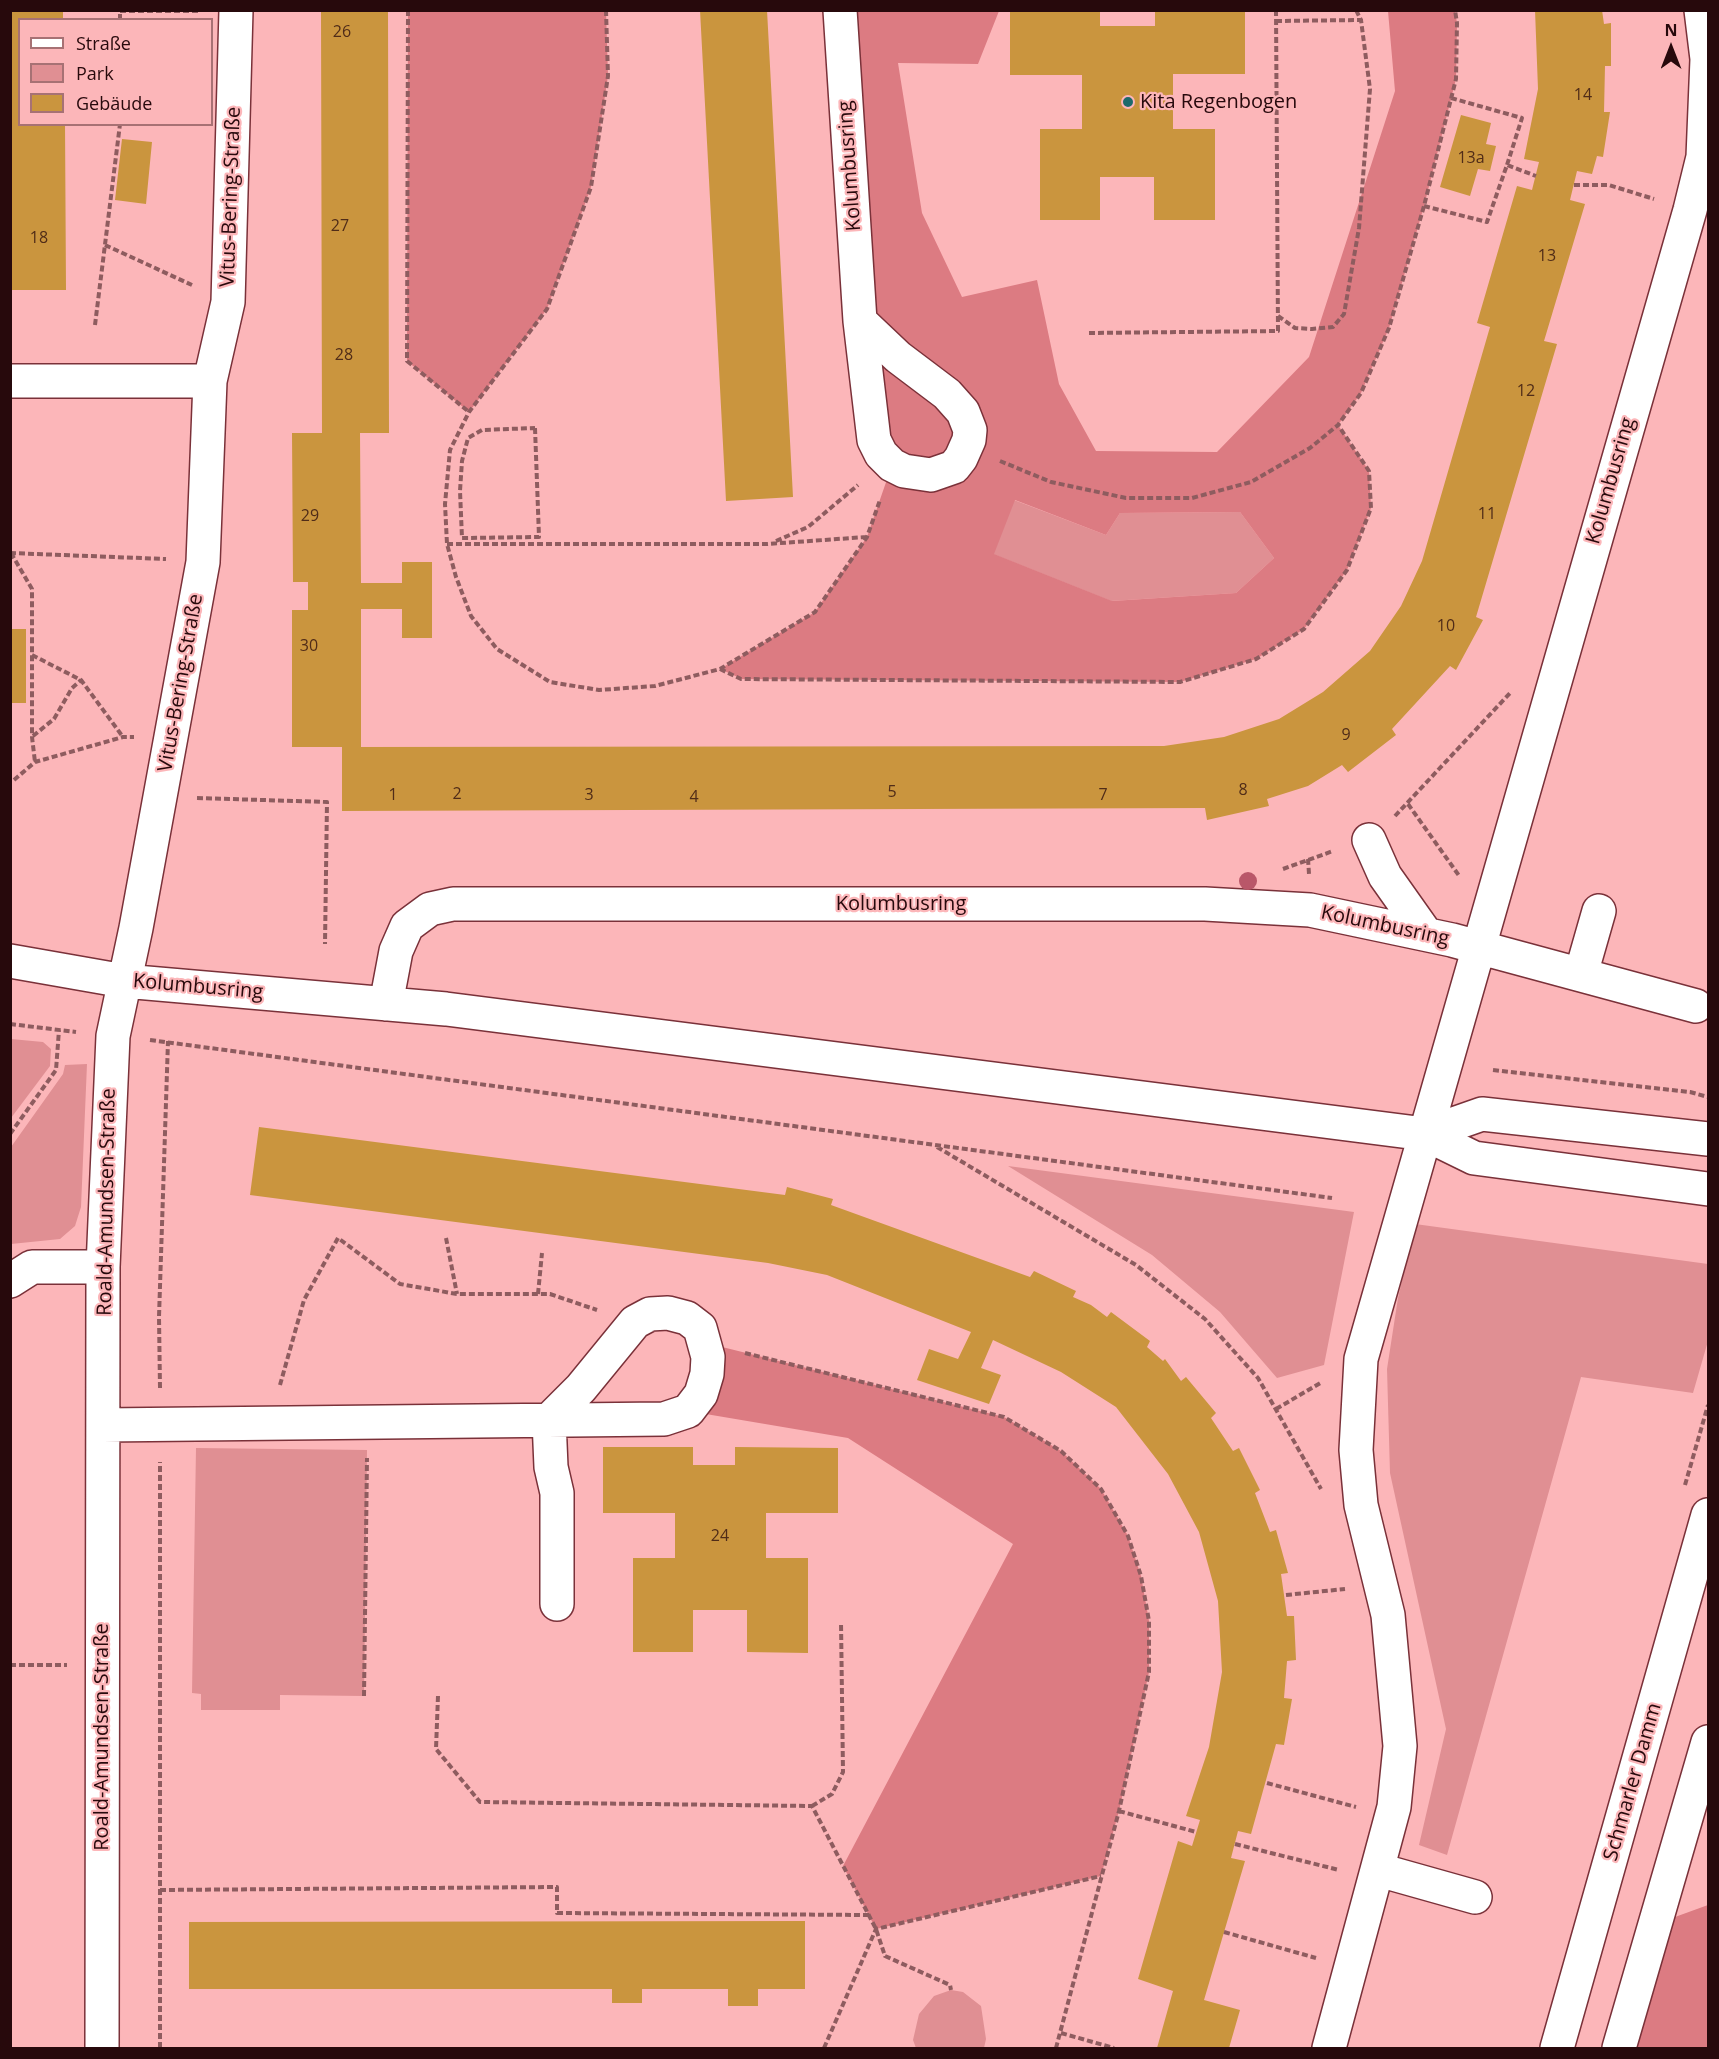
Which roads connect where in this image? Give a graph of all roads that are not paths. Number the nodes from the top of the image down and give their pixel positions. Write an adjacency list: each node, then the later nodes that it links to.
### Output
1 (840, 10): 5 (street, Kolumbusring)
2 (1701, 10): 4 (street, Kolumbusring)
3 (236, 11): 7 (street, Vitus-Bering-Straße)
4 (1706, 157): 11 (street, Kolumbusring)
5 (860, 321): 5 (street, Kolumbusring)
6 (10, 381): 7 (street)
7 (210, 381): 14 (street, Vitus-Bering-Straße)
8 (1369, 840): 10 (street)
9 (1599, 911): 13 (street)
10 (1426, 934): 11 (street, Kolumbusring); 15 (street, Kolumbusring)
11 (1479, 946): 13 (street); 17 (street, Kolumbusring)
12 (10, 961): 14 (street, Kolumbusring)
13 (1581, 974): 16 (street)
14 (124, 981): 15 (street, Kolumbusring); 20 (street, Roald-Amundsen-Straße)
15 (386, 1004): 17 (street, Kolumbusring)
16 (1696, 1006)
17 (1425, 1134): 18 (street, Kolumbusring); 19 (street, Kolumbusring); 27 (street)
18 (1708, 1139)
19 (1708, 1189)
20 (103, 1267): 21 (street); 23 (street, Roald-Amundsen-Straße)
21 (10, 1281)
22 (549, 1420): 22 (street); 23 (street); 25 (street)
23 (103, 1425): 29 (street, Roald-Amundsen-Straße)
24 (1708, 1515): 31 (street, Schmarler Damm)
25 (557, 1604)
26 (1708, 1742): 32 (street)
27 (1378, 1874): 28 (street); 30 (street)
28 (1475, 1897)
29 (102, 2049)
30 (1329, 2049)
31 (1557, 2049)
32 (1619, 2049)

